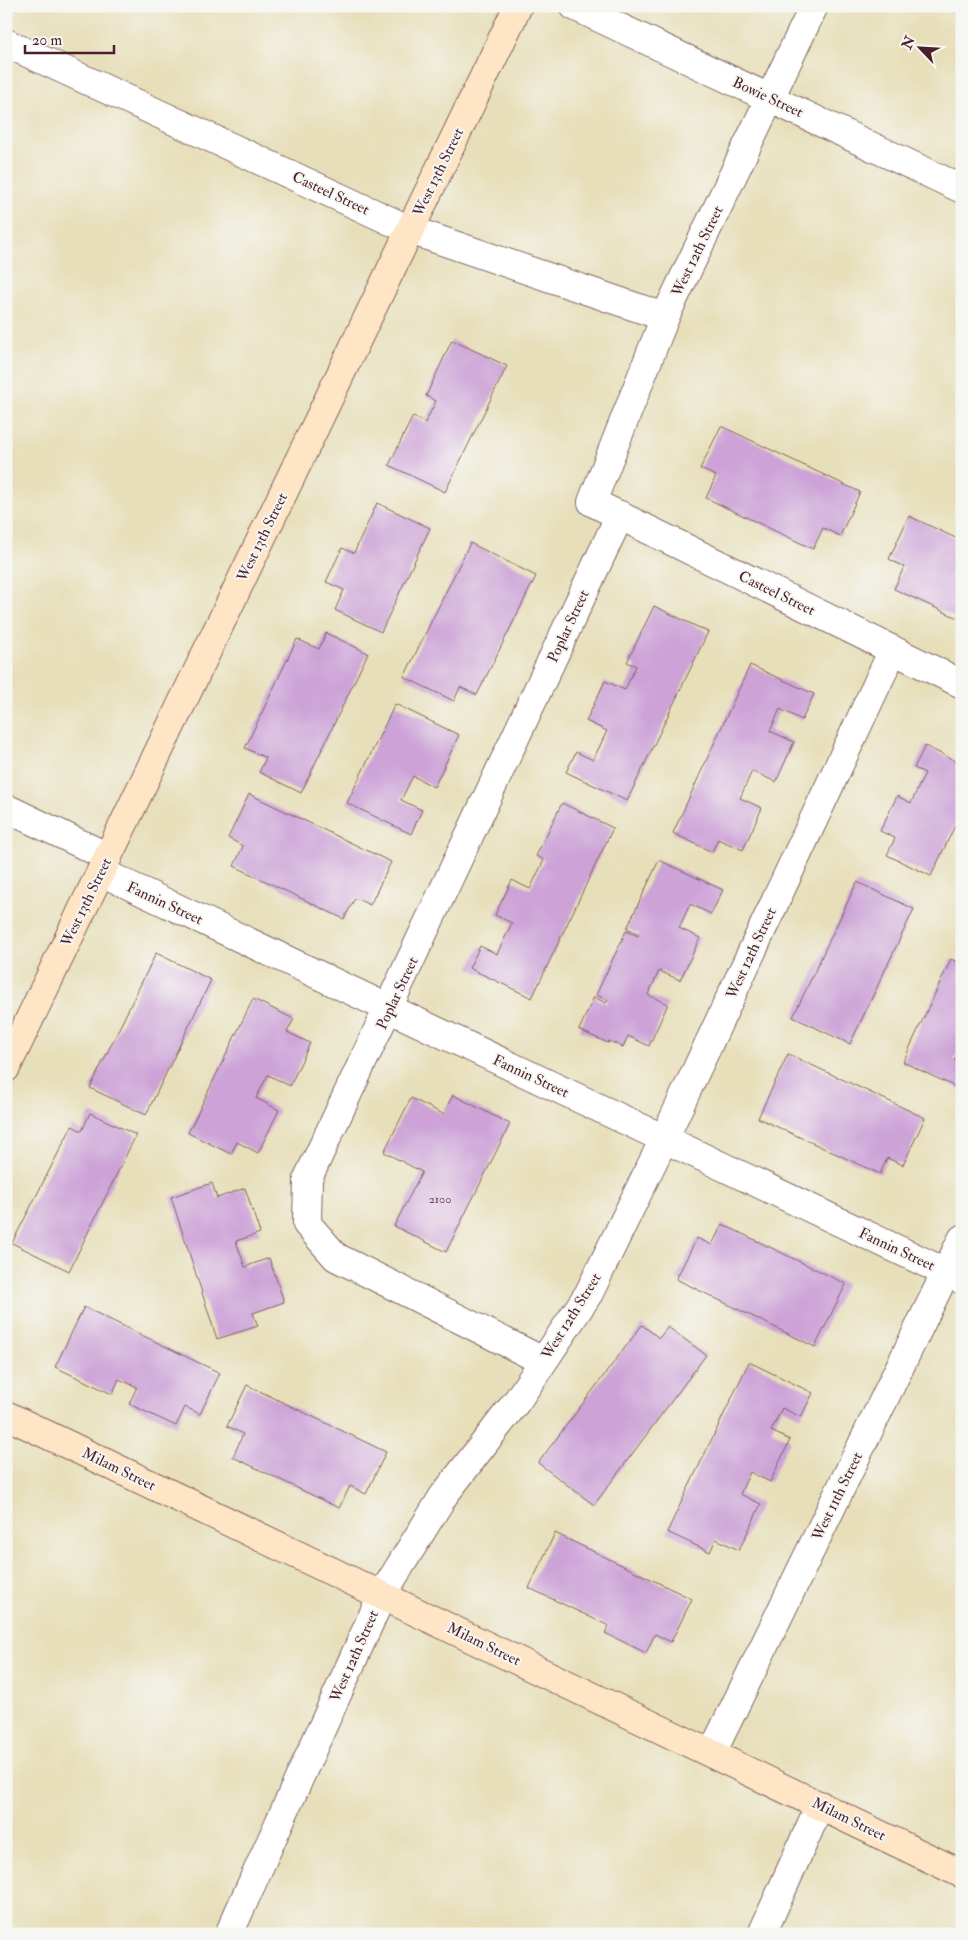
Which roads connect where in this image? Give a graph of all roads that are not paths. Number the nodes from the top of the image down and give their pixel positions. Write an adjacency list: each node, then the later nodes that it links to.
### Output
1 (518, 6): 7 (street, West 13th Street)
2 (574, 6): 5 (street, Bowie Street)
3 (814, 6): 5 (street, West 12th Street)
4 (6, 43): 7 (street, Casteel Street)
5 (770, 99): 6 (street, Bowie Street); 8 (street, West 12th Street)
6 (962, 189)
7 (410, 230): 8 (street, Casteel Street); 14 (street, West 13th Street)
8 (665, 317): 9 (street, West 12th Street)
9 (592, 502): 10 (street, Casteel Street)
10 (620, 515): 11 (street, Casteel Street); 15 (street, Poplar Street)
11 (893, 650): 12 (street, Casteel Street); 17 (street, West 12th Street)
12 (962, 684)
13 (6, 808): 14 (street, Fannin Street)
14 (104, 864): 15 (street, Fannin Street); 16 (street, West 13th Street)
15 (389, 1009): 17 (street, Fannin Street); 20 (street, Poplar Street)
16 (6, 1068)
17 (664, 1139): 19 (street, Fannin Street); 20 (street, West 12th Street)
18 (962, 1239): 19 (street, West 11th Street)
19 (954, 1276): 23 (street, West 11th Street)
20 (543, 1362): 22 (street, West 12th Street)
21 (6, 1414): 22 (street, Milam Street)
22 (382, 1595): 23 (street, Milam Street); 26 (street, West 12th Street)
23 (712, 1753): 24 (street, Milam Street)
24 (820, 1805): 25 (street, Milam Street); 27 (street)
25 (962, 1874)
26 (229, 1934)
27 (762, 1934)

